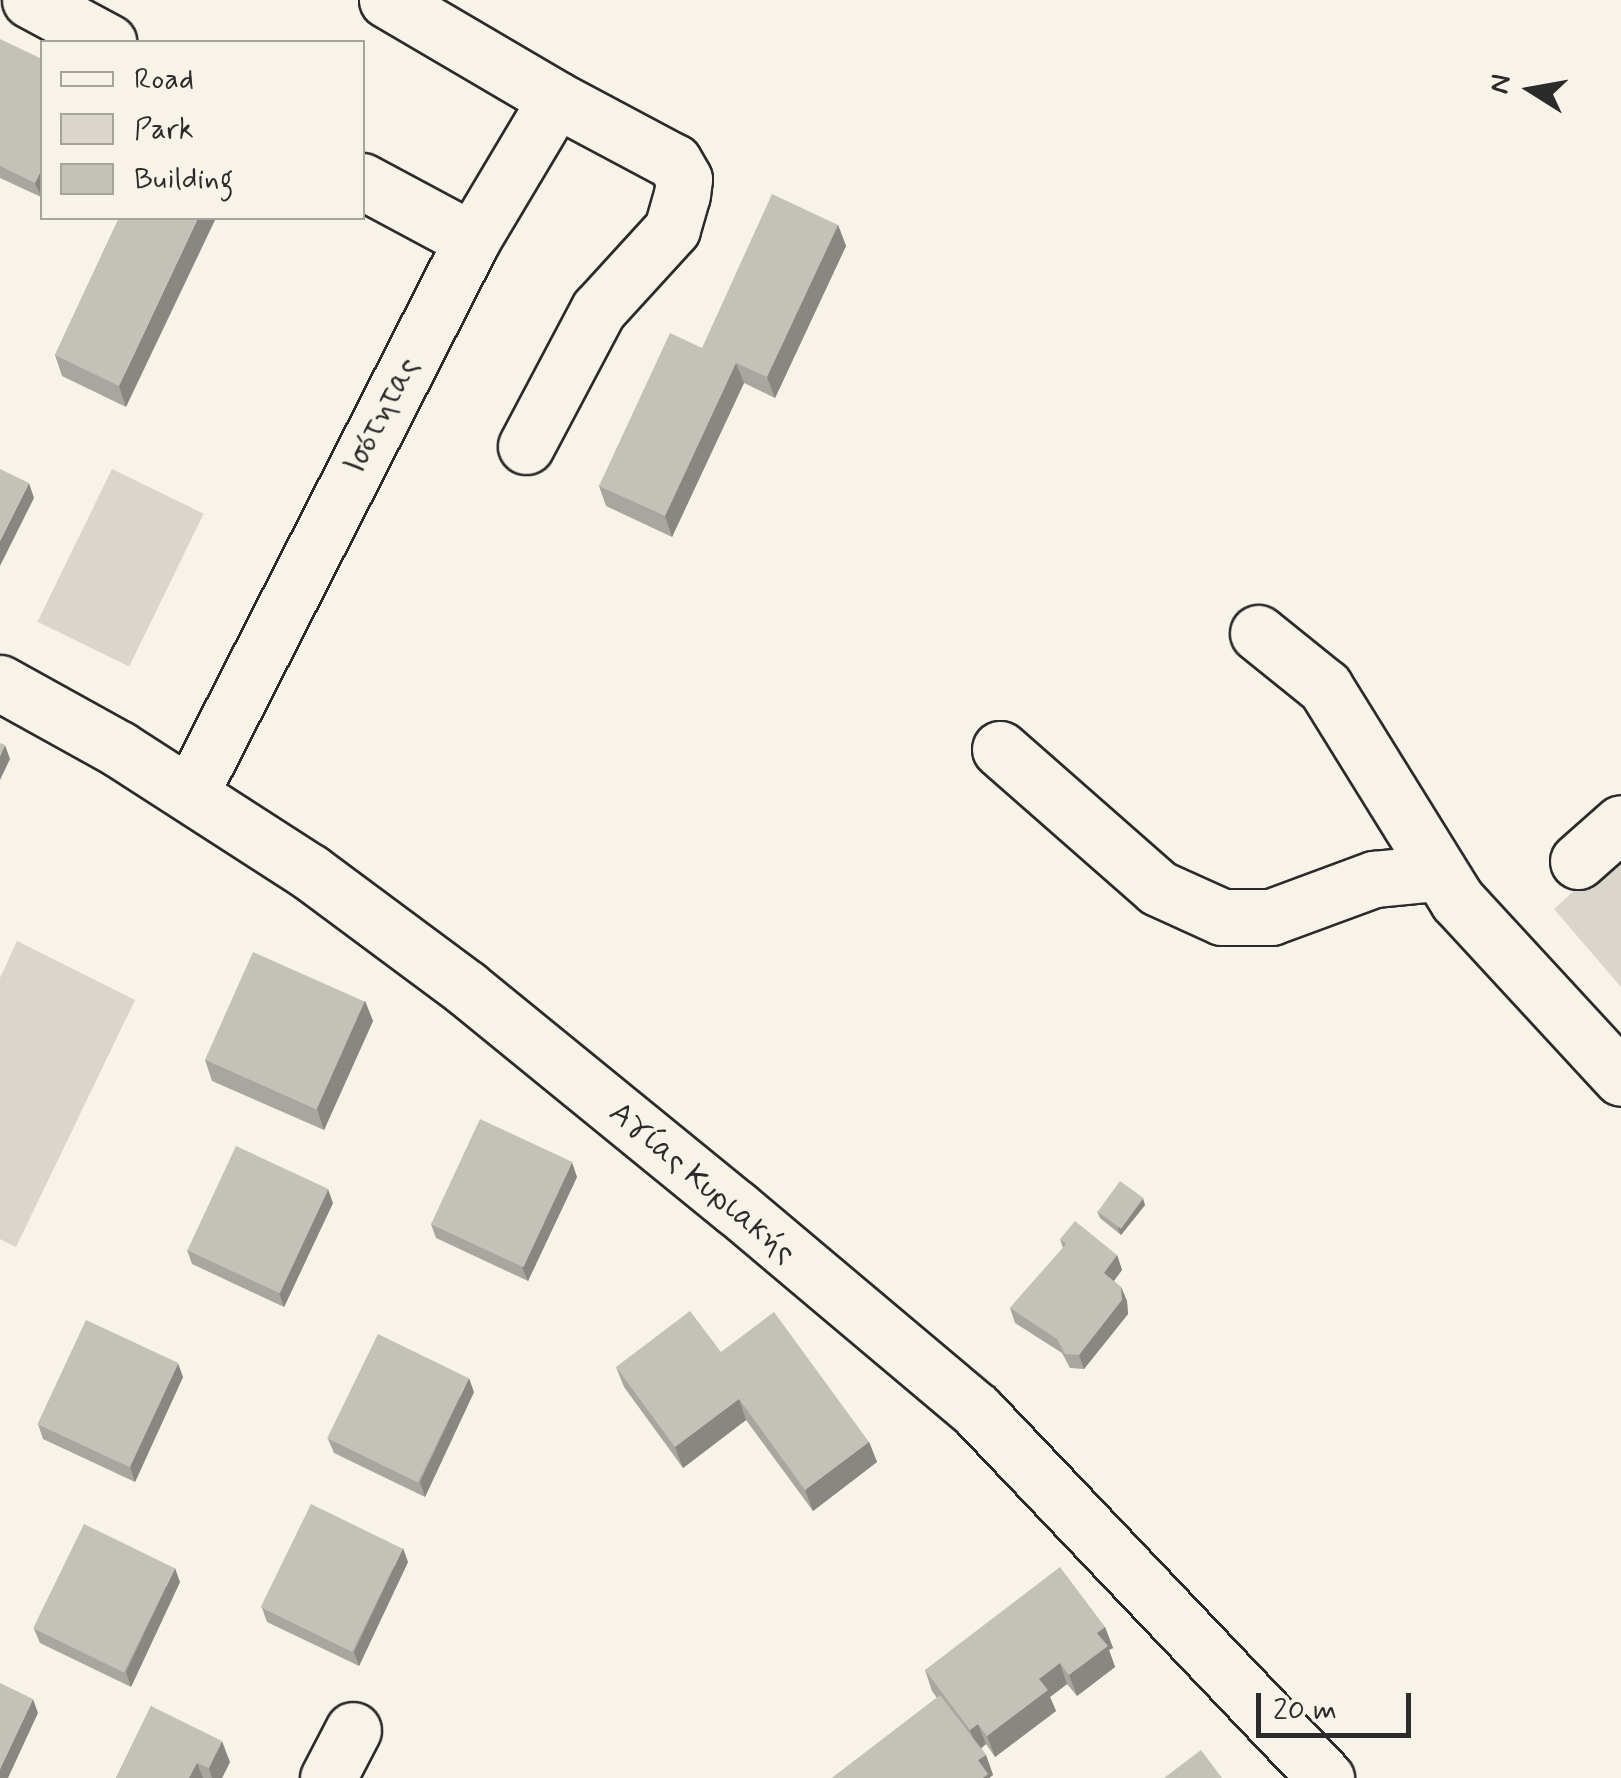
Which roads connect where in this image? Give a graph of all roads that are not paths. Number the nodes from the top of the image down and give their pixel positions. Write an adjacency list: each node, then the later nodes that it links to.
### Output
1 (30, 0): 3 (street)
2 (387, 0): 4 (street)
3 (104, 40)
4 (556, 100): 6 (street, Ισότητας); 7 (street)
5 (365, 183): 6 (street)
6 (472, 240): 11 (street, Ισότητας)
7 (526, 446)
8 (1258, 633): 14 (street)
9 (0, 683): 11 (street, Αγίας Κυριακής)
10 (1000, 750): 14 (street)
11 (190, 794): 18 (street, Αγίας Κυριακής)
12 (1621, 823): 13 (street)
13 (1578, 860)
14 (1438, 874): 15 (street)
15 (1621, 1078)
16 (354, 1730): 17 (street)
17 (328, 1778)
18 (1326, 1778)

